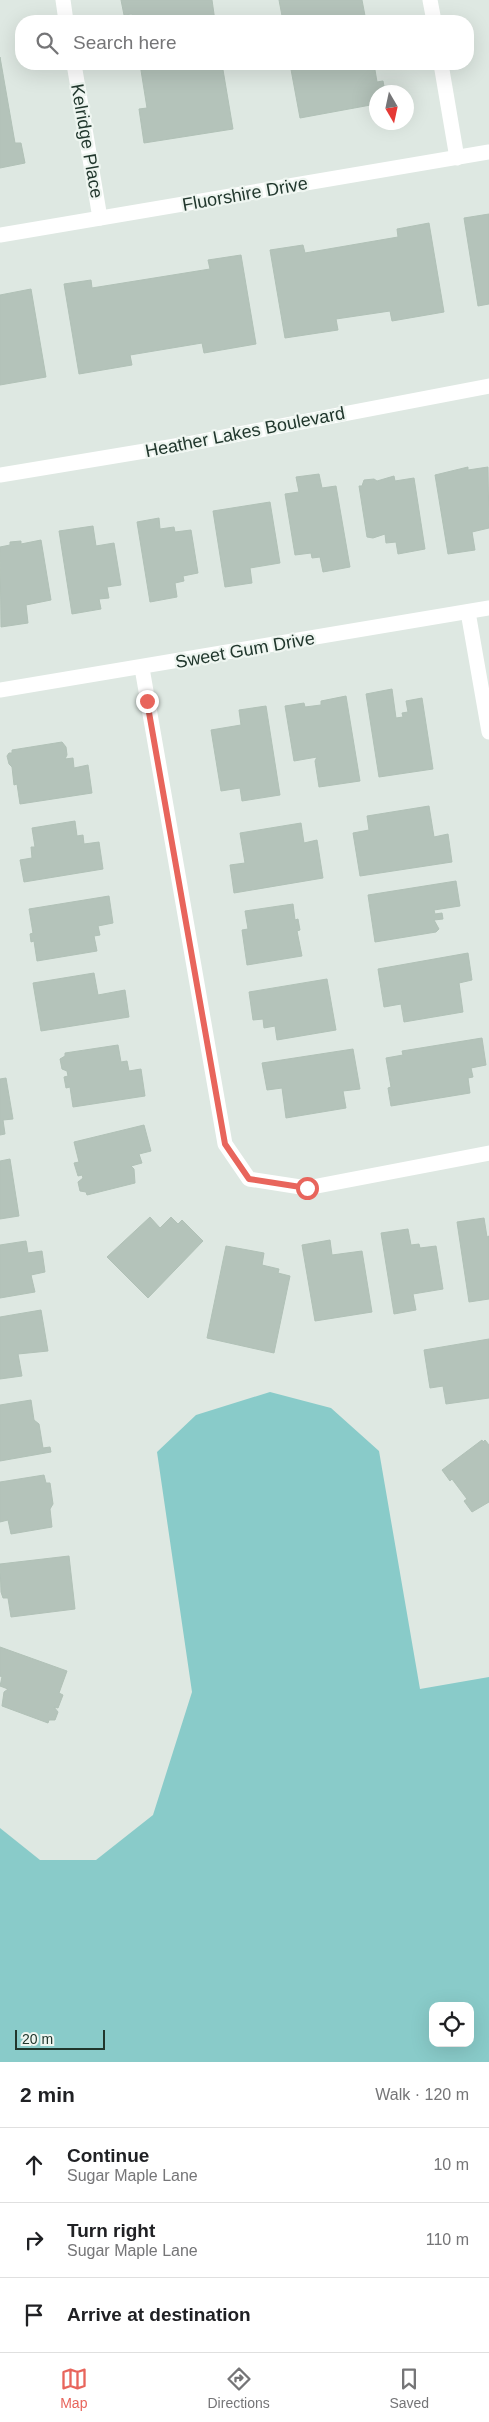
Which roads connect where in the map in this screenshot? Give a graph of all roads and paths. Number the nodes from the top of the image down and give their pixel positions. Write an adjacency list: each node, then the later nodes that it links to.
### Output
1 (63, 0): 3 (street)
2 (430, 0): 4 (street)
3 (65, 15)
4 (433, 15)
5 (75, 70): 9 (street, Kelridge Place)
6 (442, 70): 8 (street)
7 (489, 152): 8 (street, Fluorshire Drive)
8 (457, 158): 9 (street, Fluorshire Drive)
9 (100, 218): 10 (street, Fluorshire Drive)
10 (0, 235)
11 (489, 386): 12 (street, Heather Lakes Boulevard)
12 (0, 475)
13 (489, 608): 14 (street, Sweet Gum Drive)
14 (468, 612): 15 (street, Sweet Gum Drive); 17 (street)
15 (142, 668): 16 (street, Sweet Gum Drive); 18 (street)
16 (0, 690)
17 (489, 732)
18 (489, 1153)

